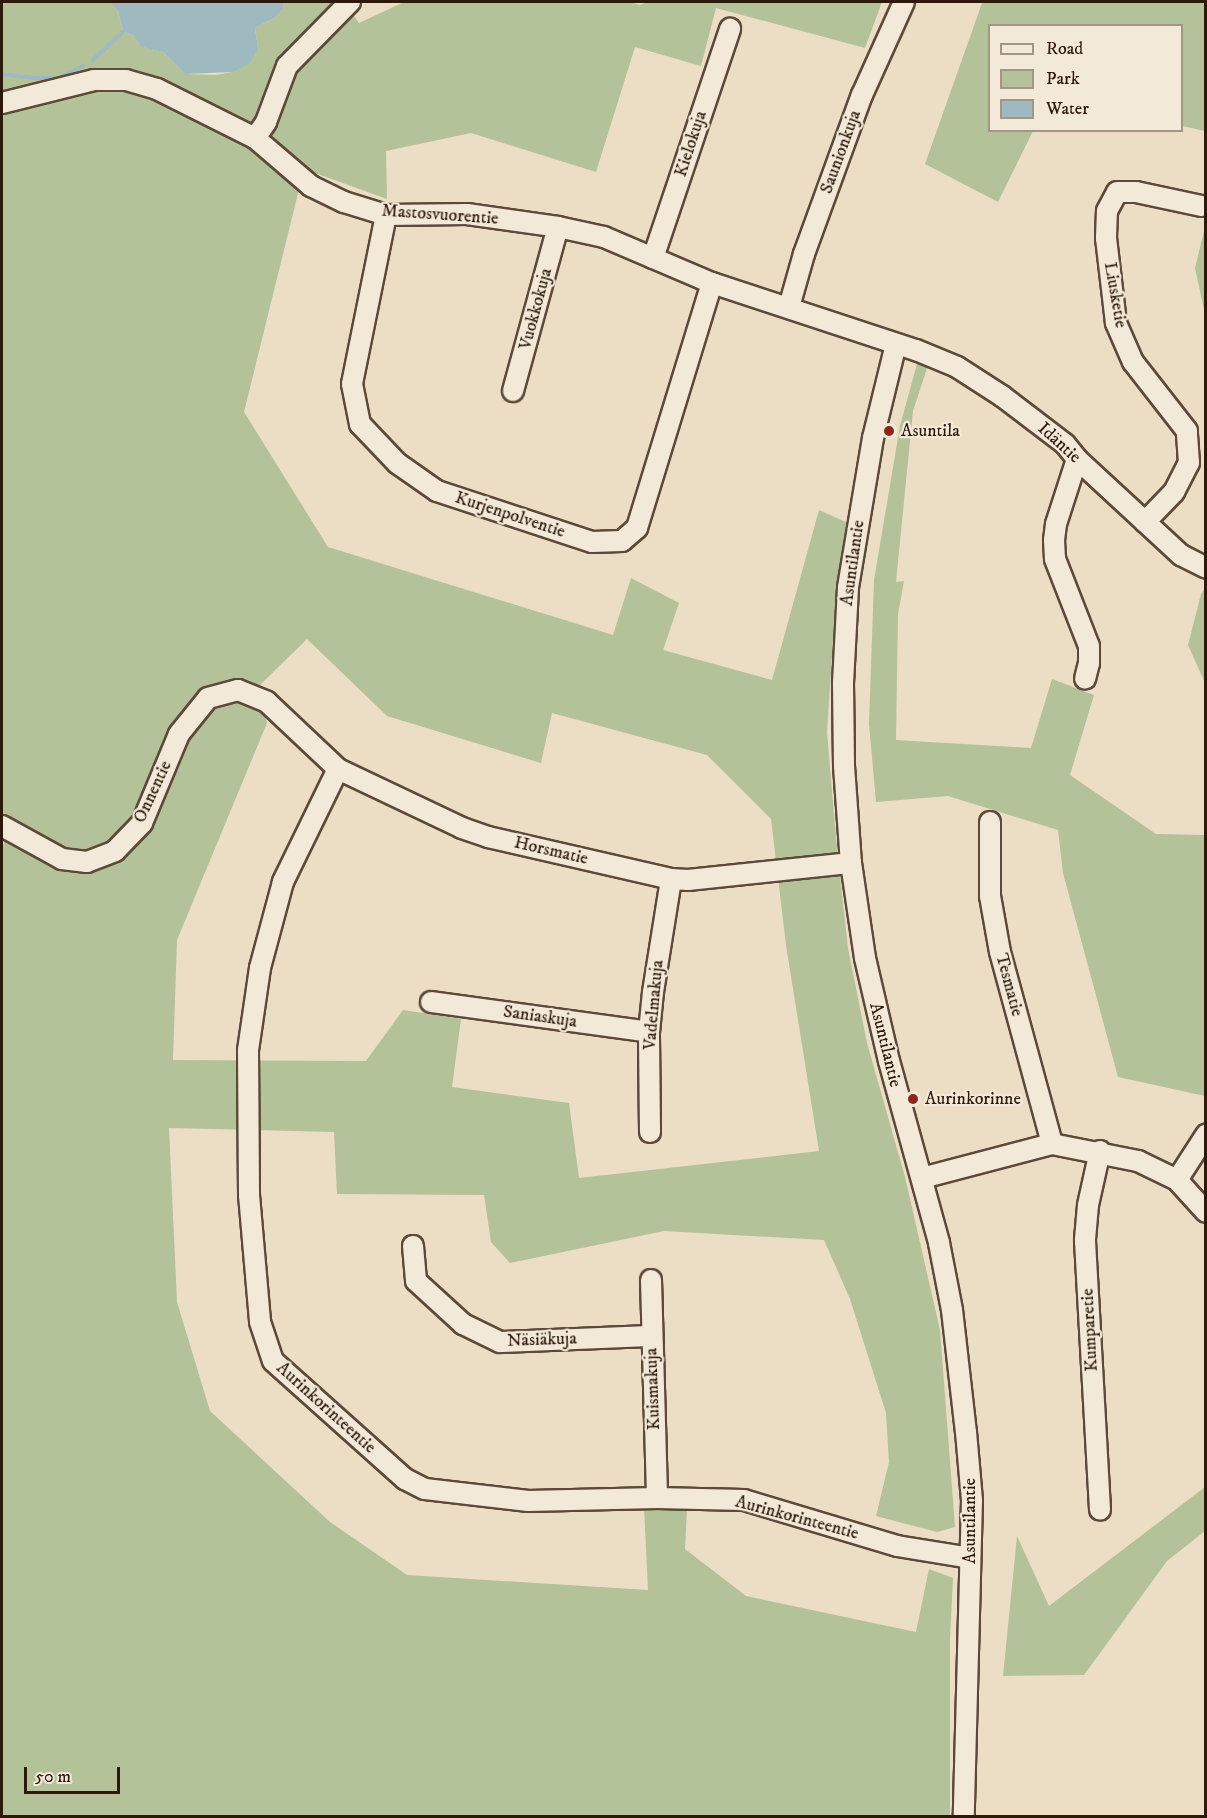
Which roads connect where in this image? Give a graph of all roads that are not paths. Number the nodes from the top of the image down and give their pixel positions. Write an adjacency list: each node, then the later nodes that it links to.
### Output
1 (350, 2): 5 (street)
2 (904, 2): 11 (street, Saunionkuja)
3 (730, 29): 9 (street, Kielokuja)
4 (2, 103): 5 (street, Mastosvuorentie)
5 (255, 138): 7 (street, Mastosvuorentie)
6 (1202, 206): 15 (street, Liusketie)
7 (386, 215): 8 (street, Mastosvuorentie); 10 (street, Kurjenpolventie)
8 (558, 227): 9 (street, Mastosvuorentie); 13 (street, Vuokkokuja)
9 (653, 258): 10 (street, Mastosvuorentie)
10 (712, 283): 11 (street, Mastosvuorentie)
11 (789, 307): 12 (street, Mastosvuorentie)
12 (896, 344): 14 (street, Idäntie); 22 (street, Asuntilantie)
13 (513, 391)
14 (1077, 459): 15 (street, Idäntie); 17 (street)
15 (1144, 522): 16 (street, Idäntie)
16 (1206, 568)
17 (1085, 679)
18 (285, 716): 19 (street, Horsmatie); 21 (street, Onnentie)
19 (338, 769): 23 (street, Horsmatie); 36 (street, Aurinkorinteentie)
20 (990, 822): 28 (street, Tesmatie)
21 (2, 826)
22 (851, 863): 23 (street, Horsmatie); 30 (street, Asuntilantie)
23 (671, 879): 25 (street, Vadelmakuja)
24 (431, 1002): 25 (street, Saniaskuja)
25 (649, 1032): 26 (street, Vadelmakuja)
26 (650, 1132)
27 (1206, 1135): 31 (street)
28 (1052, 1144): 29 (street); 30 (street)
29 (1100, 1151): 31 (street); 37 (street, Kumparetie)
30 (922, 1178): 38 (street, Asuntilantie)
31 (1177, 1180): 32 (street)
32 (1206, 1212)
33 (413, 1246): 35 (street, Näsiäkuja)
34 (651, 1280): 35 (street, Kuismakuja)
35 (652, 1336): 36 (street, Kuismakuja)
36 (657, 1498): 38 (street, Aurinkorinteentie)
37 (1100, 1510)
38 (970, 1558): 39 (street, Asuntilantie)
39 (964, 1816)

